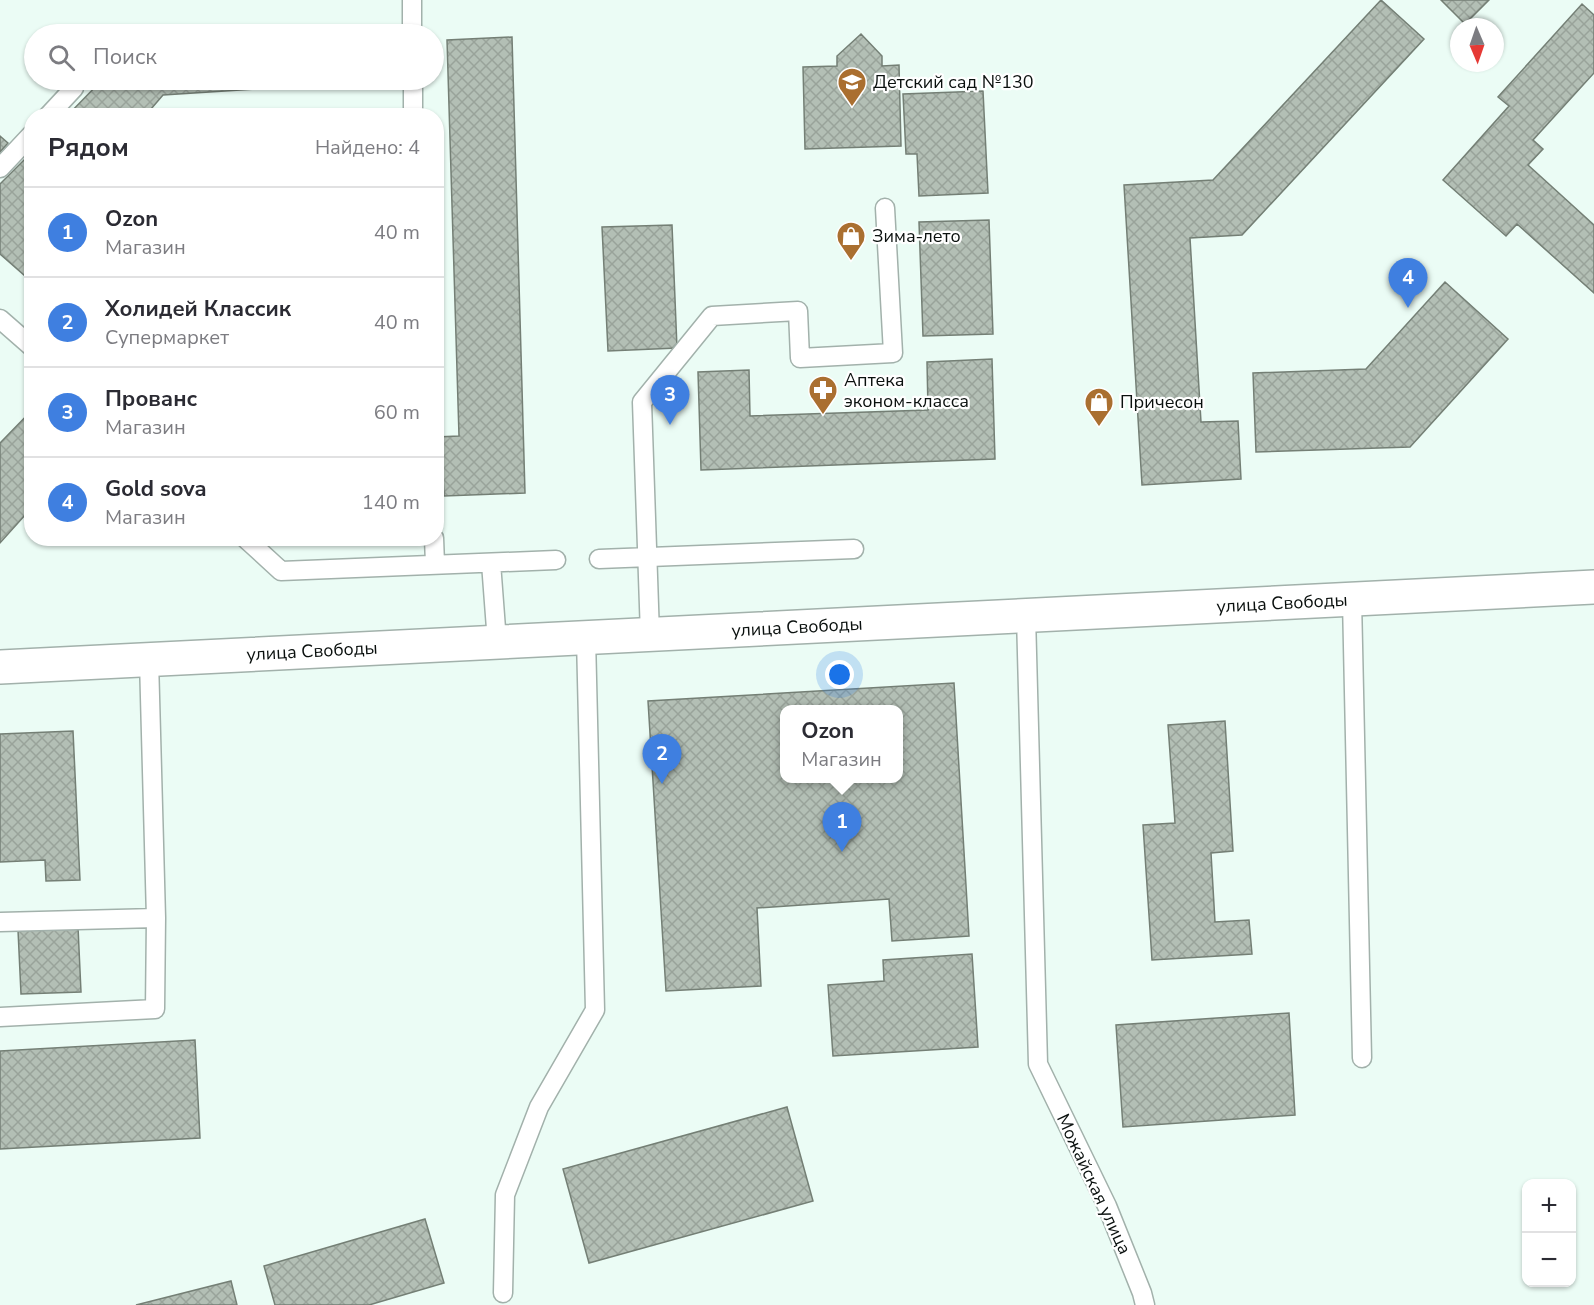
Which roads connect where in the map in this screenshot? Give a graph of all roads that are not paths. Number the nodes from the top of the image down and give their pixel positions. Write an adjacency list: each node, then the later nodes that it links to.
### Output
1 (411, 0): 2 (lane)
2 (412, 24)
3 (72, 90): 5 (lane)
4 (413, 90): 6 (lane)
5 (55, 108)
6 (413, 108)
7 (24, 142): 8 (lane)
8 (0, 168)
9 (885, 208): 15 (lane)
10 (0, 319): 11 (lane)
11 (24, 340)
12 (254, 546): 19 (lane)
13 (434, 546): 19 (lane)
14 (854, 549): 15 (lane)
15 (647, 557): 16 (lane); 23 (lane)
16 (599, 559)
17 (556, 560): 18 (lane)
18 (490, 563): 19 (lane); 25 (lane)
19 (435, 564)
20 (1594, 587): 21 (street, улица Свободы)
21 (1352, 600): 22 (street, улица Свободы); 31 (lane)
22 (1026, 616): 23 (street, улица Свободы); 33 (lane, Можайская улица)
23 (650, 635): 24 (street, улица Свободы)
24 (586, 638): 25 (street, улица Свободы); 32 (lane)
25 (497, 642): 26 (street, улица Свободы)
26 (149, 660): 27 (street, улица Свободы); 28 (lane)
27 (0, 667)
28 (156, 918): 29 (lane); 30 (lane)
29 (0, 922)
30 (0, 1017)
31 (1362, 1058)
32 (503, 1293)
33 (1145, 1305)

